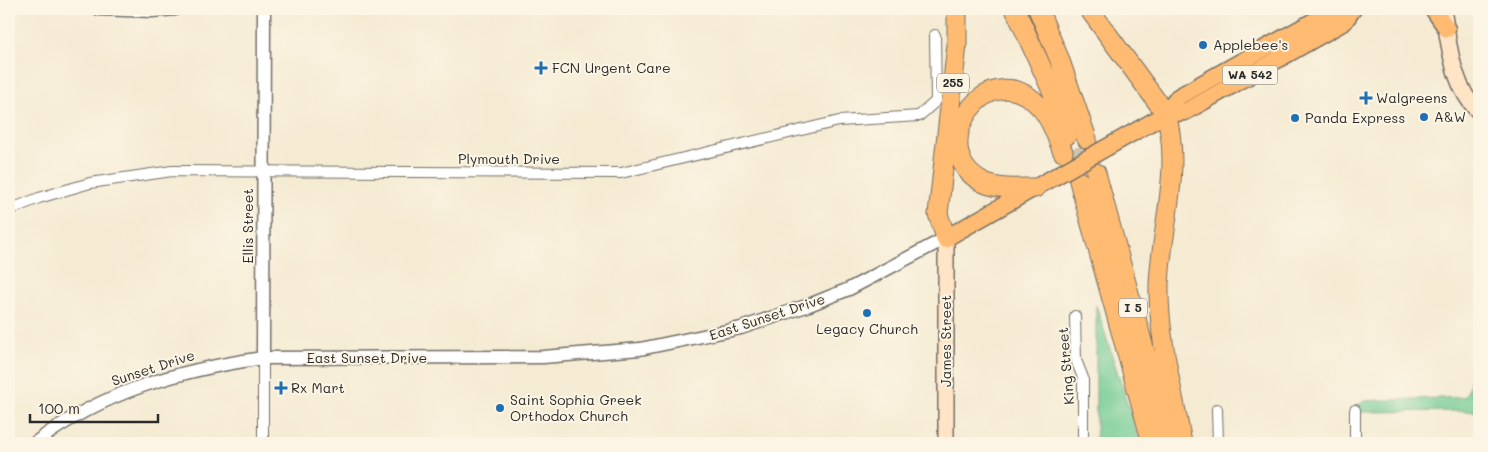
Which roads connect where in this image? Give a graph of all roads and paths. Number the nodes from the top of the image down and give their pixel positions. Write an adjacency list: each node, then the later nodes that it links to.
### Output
1 (98, 9): 2 (street)
2 (176, 9)
3 (264, 9): 18 (street, Ellis Street)
4 (957, 9): 23 (highway, 255)
5 (1016, 9): 17 (highway)
6 (1038, 9): 17 (highway)
7 (1089, 9): 15 (highway)
8 (1350, 9): 15 (main road, East Sunset Drive / WA 542)
9 (1433, 9): 12 (main road)
10 (1444, 9): 12 (main road)
11 (1325, 11): 15 (main road, East Sunset Drive / WA 542)
12 (1447, 29): 14 (main road)
13 (935, 35): 18 (street, Plymouth Drive)
14 (1479, 112)
15 (1166, 114): 21 (main road, East Sunset Drive / WA 542, bridge); 34 (highway)
16 (957, 139): 17 (highway); 21 (highway); 23 (highway)
17 (1074, 147)
18 (264, 172): 22 (street, Plymouth Drive); 25 (street, Ellis Street)
19 (1096, 172): 33 (highway, I 5)
20 (1079, 181): 32 (highway, I 5)
21 (1038, 186): 23 (main road, East Sunset Drive)
22 (9, 210)
23 (946, 238): 25 (street, East Sunset Drive); 30 (main road, James Street)
24 (1076, 316): 31 (street, King Street)
25 (263, 358): 28 (street, Sunset Drive); 29 (street, Ellis Street)
26 (1217, 409): 35 (street)
27 (1355, 410): 36 (street)
28 (35, 443)
29 (263, 443)
30 (946, 443)
31 (1083, 443)
32 (1152, 443)
33 (1170, 443)
34 (1182, 443)
35 (1218, 443)
36 (1355, 443)

